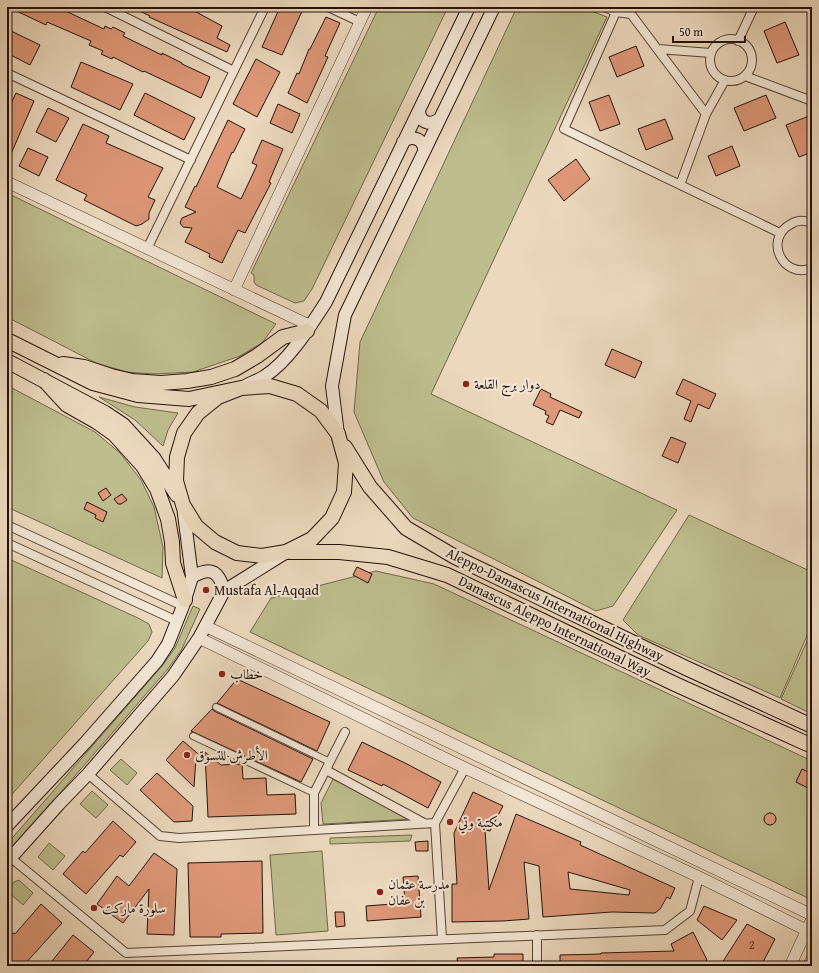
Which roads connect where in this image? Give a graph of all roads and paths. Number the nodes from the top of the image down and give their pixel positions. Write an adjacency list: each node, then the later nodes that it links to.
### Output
1 (105, 7): 14 (street)
2 (265, 7): 14 (street)
3 (328, 7): 10 (street)
4 (367, 7): 10 (street)
5 (468, 7): 19 (main road)
6 (494, 7): 21 (main road)
7 (604, 7): 9 (street)
8 (754, 7): 11 (street)
9 (617, 9): 12 (street); 26 (street)
10 (360, 22): 31 (street)
11 (738, 41): 13 (street); 16 (street)
12 (658, 49): 13 (street); 20 (street)
13 (711, 53): 17 (street)
14 (234, 70): 24 (street)
15 (7, 73): 24 (street)
16 (744, 76): 17 (street); 18 (street)
17 (725, 80): 20 (street)
18 (812, 101)
19 (419, 111): 21 (main road); 22 (main road)
20 (706, 114): 26 (street)
21 (438, 120): 23 (main road)
22 (403, 142): 23 (main road); 32 (main road)
23 (424, 152): 38 (main road)
24 (191, 160): 29 (street)
25 (7, 182): 29 (street)
26 (680, 185): 28 (street)
27 (812, 223): 28 (street)
28 (780, 233): 30 (street)
29 (147, 249): 31 (street)
30 (812, 268)
31 (234, 290): 32 (street)
32 (309, 329): 35 (highway); 37 (main road)
33 (7, 340): 35 (highway)
34 (7, 361): 36 (highway)
35 (52, 362): 37 (highway)
36 (44, 380): 39 (highway); 45 (highway)
37 (241, 388): 38 (highway, Aleppo-Damascus International Highway); 39 (highway)
38 (338, 434): 42 (highway); 50 (highway, Aleppo-Damascus International Highway)
39 (183, 505): 42 (highway); 43 (main road)
40 (7, 525): 45 (street)
41 (7, 543): 46 (street)
42 (286, 552): 44 (main road); 54 (highway, Damascus Aleppo International Way)
43 (192, 577): 44 (main road); 45 (main road)
44 (224, 592): 47 (main road)
45 (184, 603): 46 (main road)
46 (177, 621): 53 (main road)
47 (205, 626): 48 (main road); 67 (street)
48 (199, 638): 55 (main road); 57 (street)
49 (216, 707): 56 (street)
50 (812, 726)
51 (345, 732): 56 (street)
52 (193, 736): 60 (street)
53 (85, 743): 55 (main road); 63 (main road)
54 (812, 746)
55 (101, 759): 59 (main road)
56 (330, 762): 58 (street)
57 (465, 768): 61 (street); 66 (street)
58 (326, 770): 60 (street); 62 (street)
59 (88, 774): 64 (street); 65 (main road)
60 (314, 793): 64 (street)
61 (435, 823): 62 (street); 71 (street)
62 (424, 824): 64 (street)
63 (7, 826)
64 (314, 830)
65 (9, 860): 71 (street)
66 (699, 877): 69 (street); 70 (street)
67 (812, 915)
68 (812, 919): 69 (street)
69 (810, 932): 74 (street)
70 (536, 935): 71 (street); 73 (street)
71 (442, 939)
72 (812, 959): 75 (street)
73 (538, 966)
74 (790, 966)
75 (808, 966)

